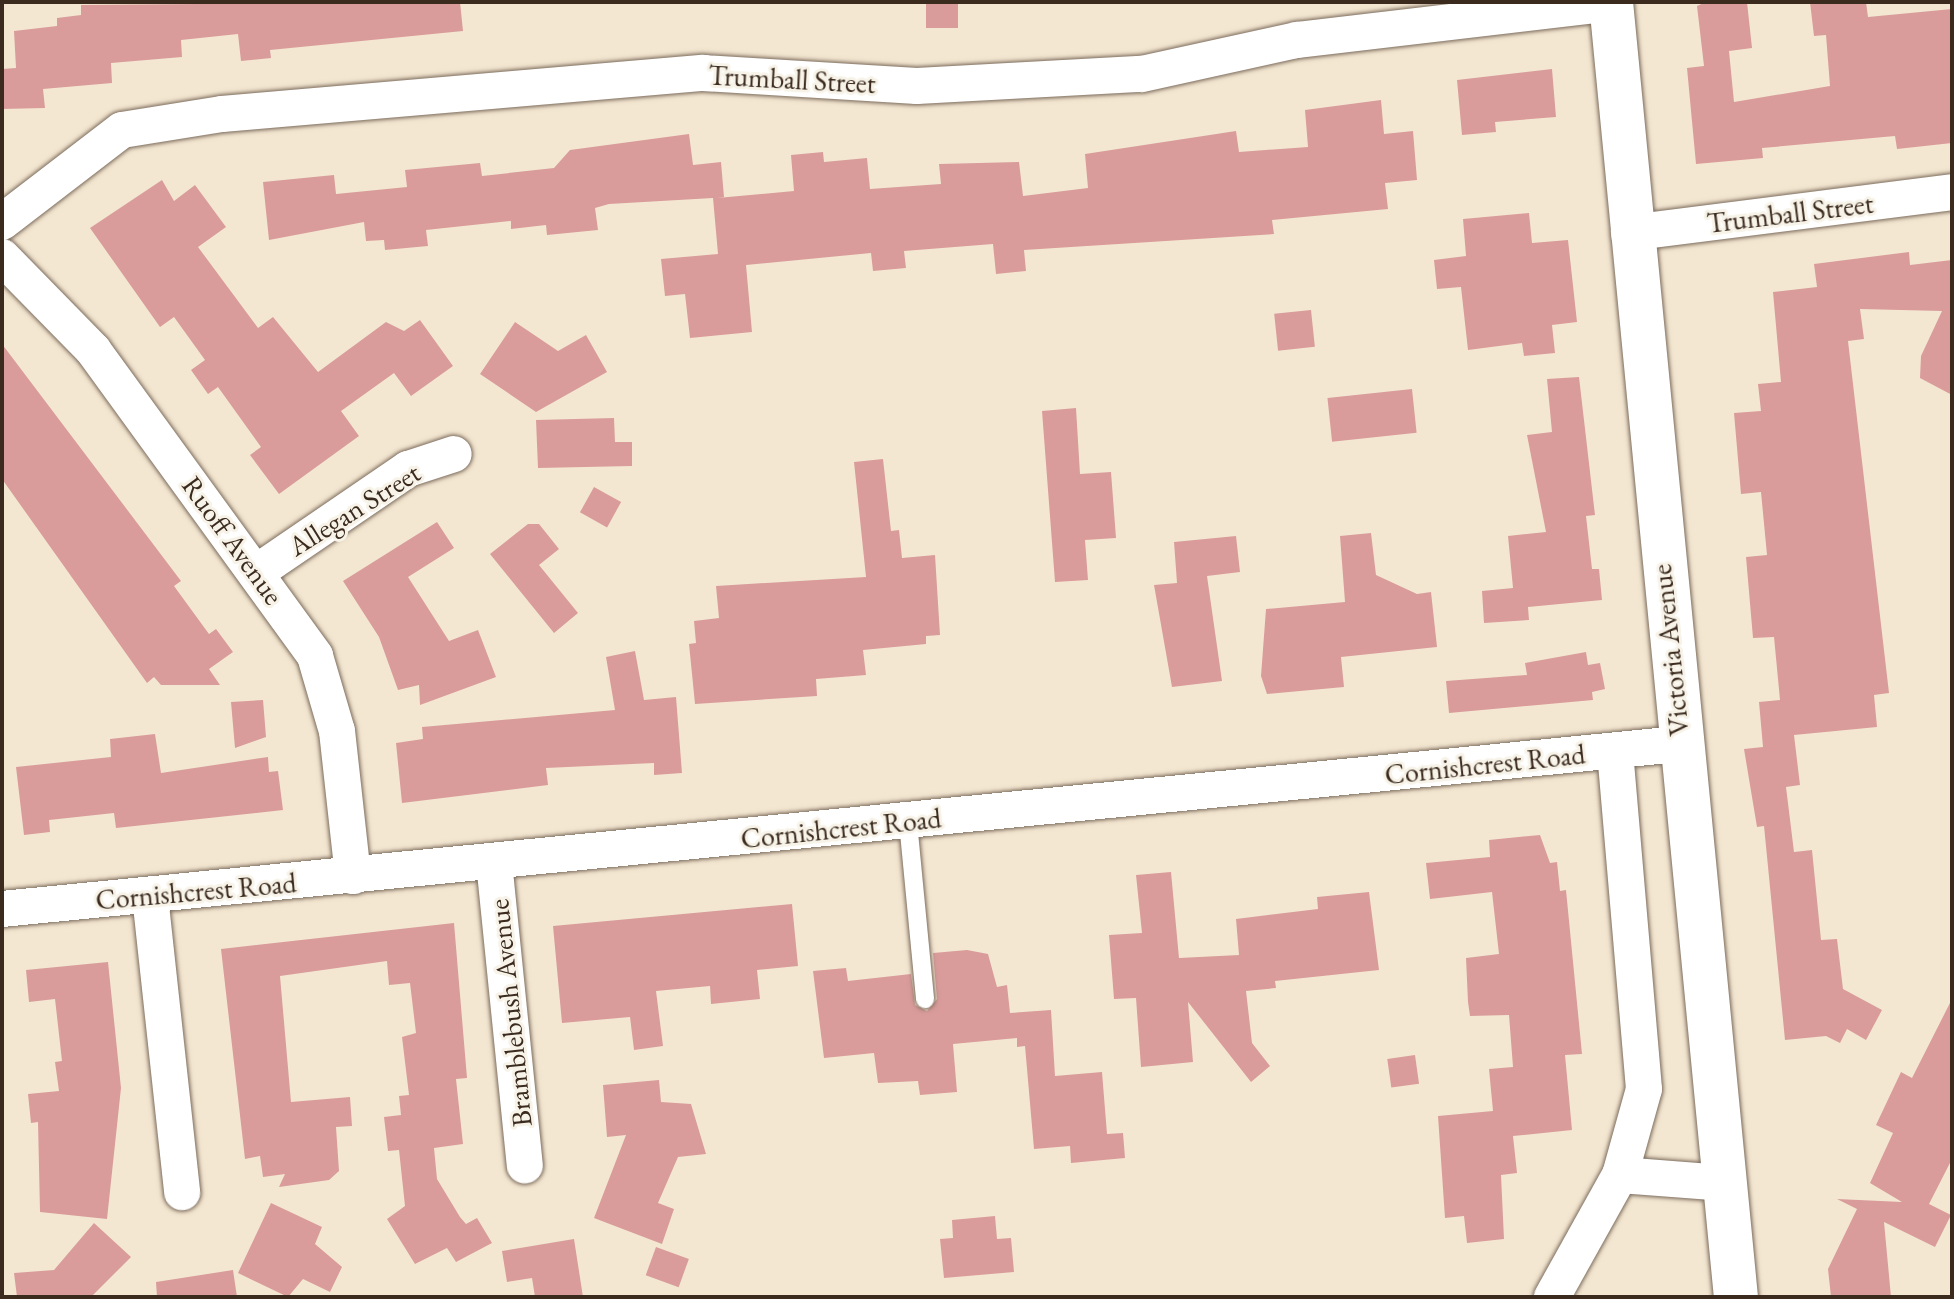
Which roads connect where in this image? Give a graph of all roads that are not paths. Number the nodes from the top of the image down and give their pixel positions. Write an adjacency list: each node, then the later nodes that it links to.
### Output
1 (1611, 3): 3 (street, Trumball Street); 4 (street, Victoria Avenue)
2 (1952, 192): 4 (street, Trumball Street)
3 (2, 222)
4 (1629, 233): 8 (street, Victoria Avenue)
5 (2, 257): 7 (street, Ruoff Avenue)
6 (454, 454): 7 (street, Allegan Street)
7 (257, 572): 12 (street, Ruoff Avenue)
8 (1679, 744): 9 (street, Cornishcrest Road); 18 (street, Victoria Avenue)
9 (1615, 751): 10 (street, Cornishcrest Road); 17 (street)
10 (908, 822): 11 (street, Cornishcrest Road); 15 (lane)
11 (494, 862): 12 (street, Cornishcrest Road); 16 (street, Bramblebush Avenue)
12 (353, 876): 13 (street, Cornishcrest Road)
13 (150, 896): 14 (street, Cornishcrest Road); 19 (street)
14 (2, 909)
15 (925, 999)
16 (525, 1165)
17 (1620, 1175): 18 (street); 20 (street)
18 (1723, 1183): 21 (street, Victoria Avenue)
19 (182, 1192)
20 (1552, 1297)
21 (1736, 1297)

